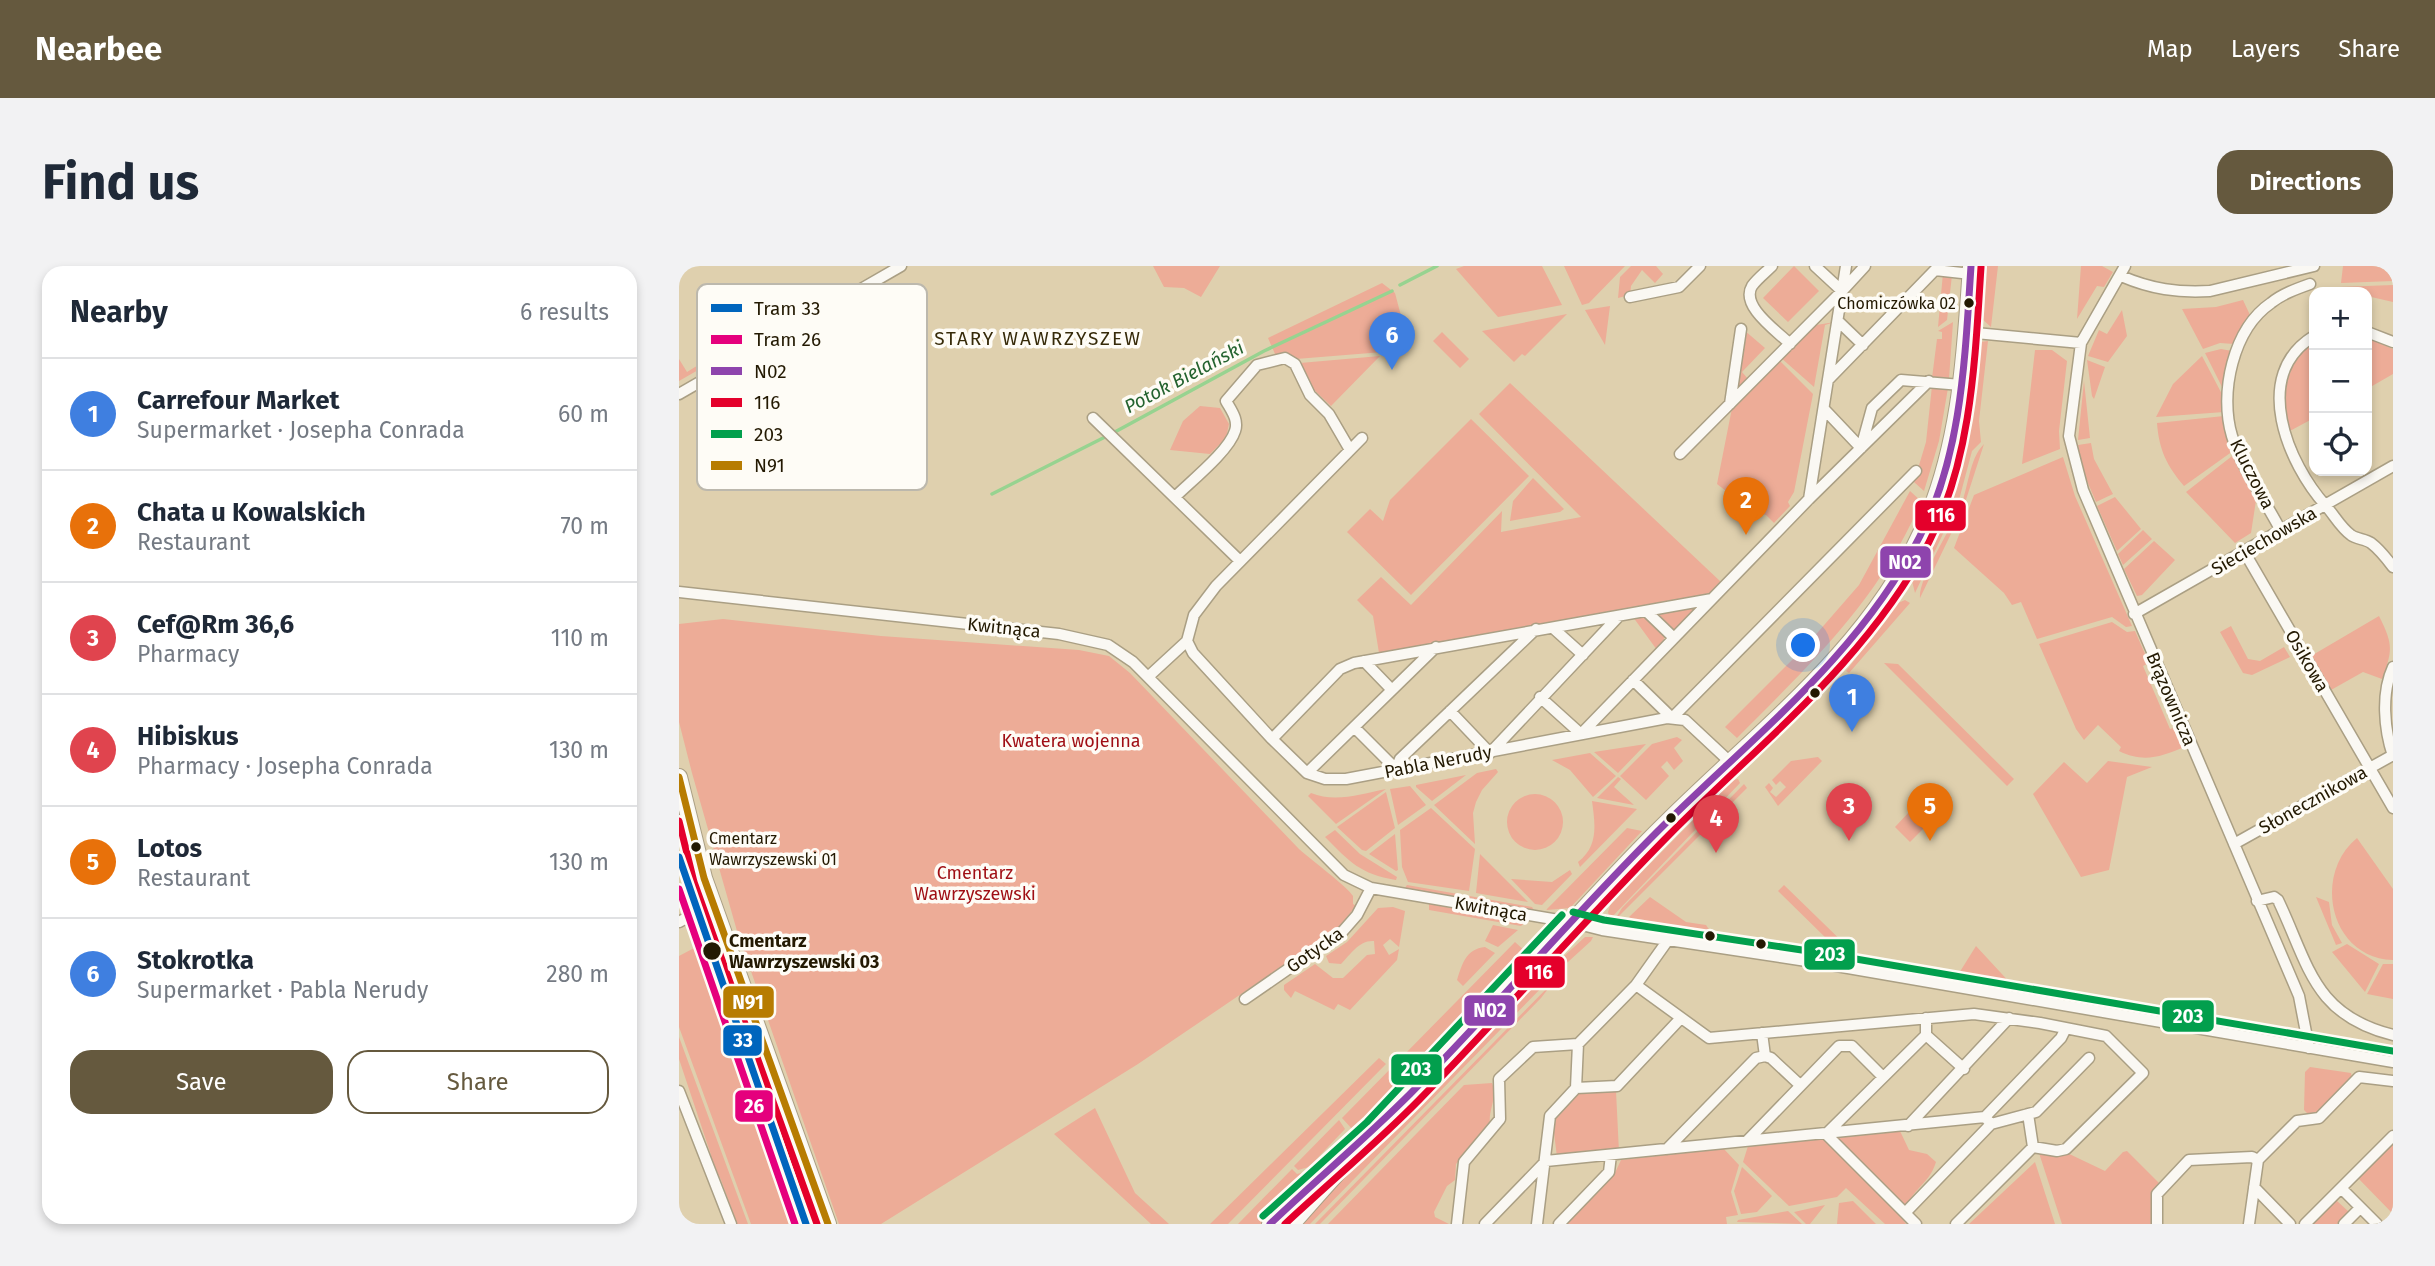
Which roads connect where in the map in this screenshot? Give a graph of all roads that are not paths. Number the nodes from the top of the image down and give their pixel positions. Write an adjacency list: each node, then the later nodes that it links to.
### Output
1 (901, 266): 12 (street)
2 (1700, 266): 16 (street)
3 (1772, 266): 24 (street)
4 (1815, 266): 15 (street)
5 (1846, 266): 15 (street)
6 (1865, 266): 15 (street)
7 (2314, 266): 9 (street)
8 (1940, 268): 10 (street); 25 (street)
9 (2302, 269): 11 (street); 13 (street)
10 (1971, 270): 19 (street)
11 (2123, 271): 23 (street, Brązownicza)
12 (870, 284)
13 (2311, 287)
14 (2309, 289): 43 (street, Kluczowa)
15 (1842, 292): 17 (street); 24 (street)
16 (1630, 297)
17 (1838, 320): 25 (street); 26 (street)
18 (1741, 329): 31 (street)
19 (1965, 332): 23 (street); 29 (street)
20 (2372, 334): 22 (street)
21 (2309, 340): 42 (street)
22 (2393, 342)
23 (2081, 343): 50 (street, Brązownicza)
24 (1790, 344): 31 (street)
25 (1863, 345): 26 (street)
26 (1828, 380): 32 (street)
27 (1929, 381): 29 (street); 35 (street); 35 (street)
28 (697, 384): 30 (street)
29 (1961, 385): 71 (street)
30 (679, 394)
31 (1730, 404): 37 (street)
32 (1824, 409): 35 (street); 41 (street)
33 (1094, 418): 40 (street)
34 (1362, 438): 36 (street)
35 (1861, 448): 41 (street)
36 (1350, 450): 40 (street); 45 (street)
37 (1680, 454)
38 (2393, 466): 42 (street, Sieciechowska)
39 (1916, 471): 65 (street)
40 (1175, 497): 45 (street)
41 (1809, 499): 48 (street)
42 (2325, 505): 43 (street, Sieciechowska); 46 (street)
43 (2281, 531): 44 (street, Sieciechowska)
44 (2245, 553): 50 (street, Sieciechowska); 73 (street, Osikowa)
45 (1240, 561): 55 (street)
46 (2393, 567)
47 (679, 592): 60 (street, Kwitnąca)
48 (1713, 598): 49 (street); 54 (street)
49 (1646, 611): 51 (street); 54 (street)
50 (2134, 614): 77 (street, Brązownicza)
51 (1620, 615): 52 (street); 57 (street)
52 (1553, 628): 53 (street); 57 (street)
53 (1536, 629): 56 (street); 64 (street)
54 (1674, 638): 61 (street)
55 (1187, 641): 60 (street); 68 (street)
56 (1436, 647): 58 (street); 62 (street)
57 (1583, 654): 63 (street)
58 (1364, 661): 62 (street); 68 (street)
59 (2393, 667): 70 (street)
60 (1149, 676): 78 (street, Kwitnąca)
61 (1633, 680): 65 (street); 67 (street)
62 (1392, 690): 66 (street)
63 (1540, 697): 67 (street); 69 (street)
64 (1450, 711): 69 (street); 72 (street)
65 (1672, 718): 67 (street, Pabla Nerudy); 71 (street)
66 (1354, 727): 72 (street); 74 (street)
67 (1581, 734): 69 (street, Pabla Nerudy)
68 (1272, 740): 74 (street)
69 (1490, 753): 72 (street, Pabla Nerudy)
70 (2393, 755): 73 (street, Słonecznikowa)
71 (1730, 762): 82 (street)
72 (1396, 769): 74 (street, Pabla Nerudy)
73 (2368, 769): 76 (street, Osikowa); 77 (street, Słonecznikowa)
74 (1307, 773)
75 (679, 776): 80 (street)
76 (2393, 808)
77 (2234, 844): 79 (street, Brązownicza)
78 (1371, 888): 82 (street, Kwitnąca); 85 (street, Gotycka)
79 (2257, 901): 95 (street); 98 (street, Brązownicza)
80 (715, 903): 81 (street); 125 (street)
81 (679, 922)
82 (1570, 922): 83 (street, Kwitnąca); 111 (street)
83 (1668, 940): 84 (street); 86 (street, Kwitnąca)
84 (1636, 985): 89 (street); 96 (street)
85 (1245, 999)
86 (2042, 1003): 90 (street); 98 (street, Kwitnąca)
87 (1926, 1018): 88 (street); 91 (street); 94 (street)
88 (2009, 1018): 90 (street); 102 (street)
89 (1680, 1019): 93 (street); 106 (street)
90 (2040, 1023): 92 (street)
91 (1842, 1026): 93 (street); 97 (street)
92 (2066, 1028): 109 (street); 115 (street)
93 (1762, 1033): 99 (street)
94 (1926, 1035): 102 (street); 103 (street)
95 (2393, 1035)
96 (1578, 1044): 106 (street); 128 (street)
97 (1845, 1045): 103 (street); 105 (street)
98 (2309, 1048): 101 (street, Kwitnąca)
99 (1765, 1056): 105 (street); 116 (street)
100 (2089, 1058): 108 (street)
101 (2393, 1062)
102 (1964, 1069): 110 (street)
103 (1882, 1076): 112 (street)
104 (2393, 1081): 118 (street)
105 (1800, 1085): 114 (street)
106 (1577, 1087): 119 (street)
107 (679, 1091): 124 (street)
108 (2028, 1114): 109 (street); 115 (street)
109 (1988, 1121): 110 (street); 123 (street)
110 (1908, 1126): 112 (street)
111 (1374, 1130): 126 (street); 127 (street)
112 (1826, 1134): 114 (street); 123 (street)
113 (2393, 1136): 121 (street)
114 (1747, 1141): 116 (street)
115 (2033, 1147): 133 (street)
116 (1667, 1149): 117 (street)
117 (1611, 1156): 119 (street); 131 (street)
118 (2258, 1160): 120 (street); 134 (street)
119 (1546, 1161): 129 (street); 130 (street)
120 (2254, 1187): 135 (street); 136 (street)
121 (2341, 1188): 122 (street); 137 (street)
122 (2360, 1208): 138 (street); 139 (street)
123 (1905, 1213): 132 (street)
124 (731, 1224)
125 (828, 1224)
126 (1270, 1224)
127 (1292, 1224)
128 (1457, 1224)
129 (1485, 1224)
130 (1537, 1224)
131 (1559, 1224)
132 (1916, 1224)
133 (1956, 1224)
134 (2157, 1224)
135 (2249, 1224)
136 (2290, 1224)
137 (2305, 1224)
138 (2344, 1224)
139 (2377, 1224)

